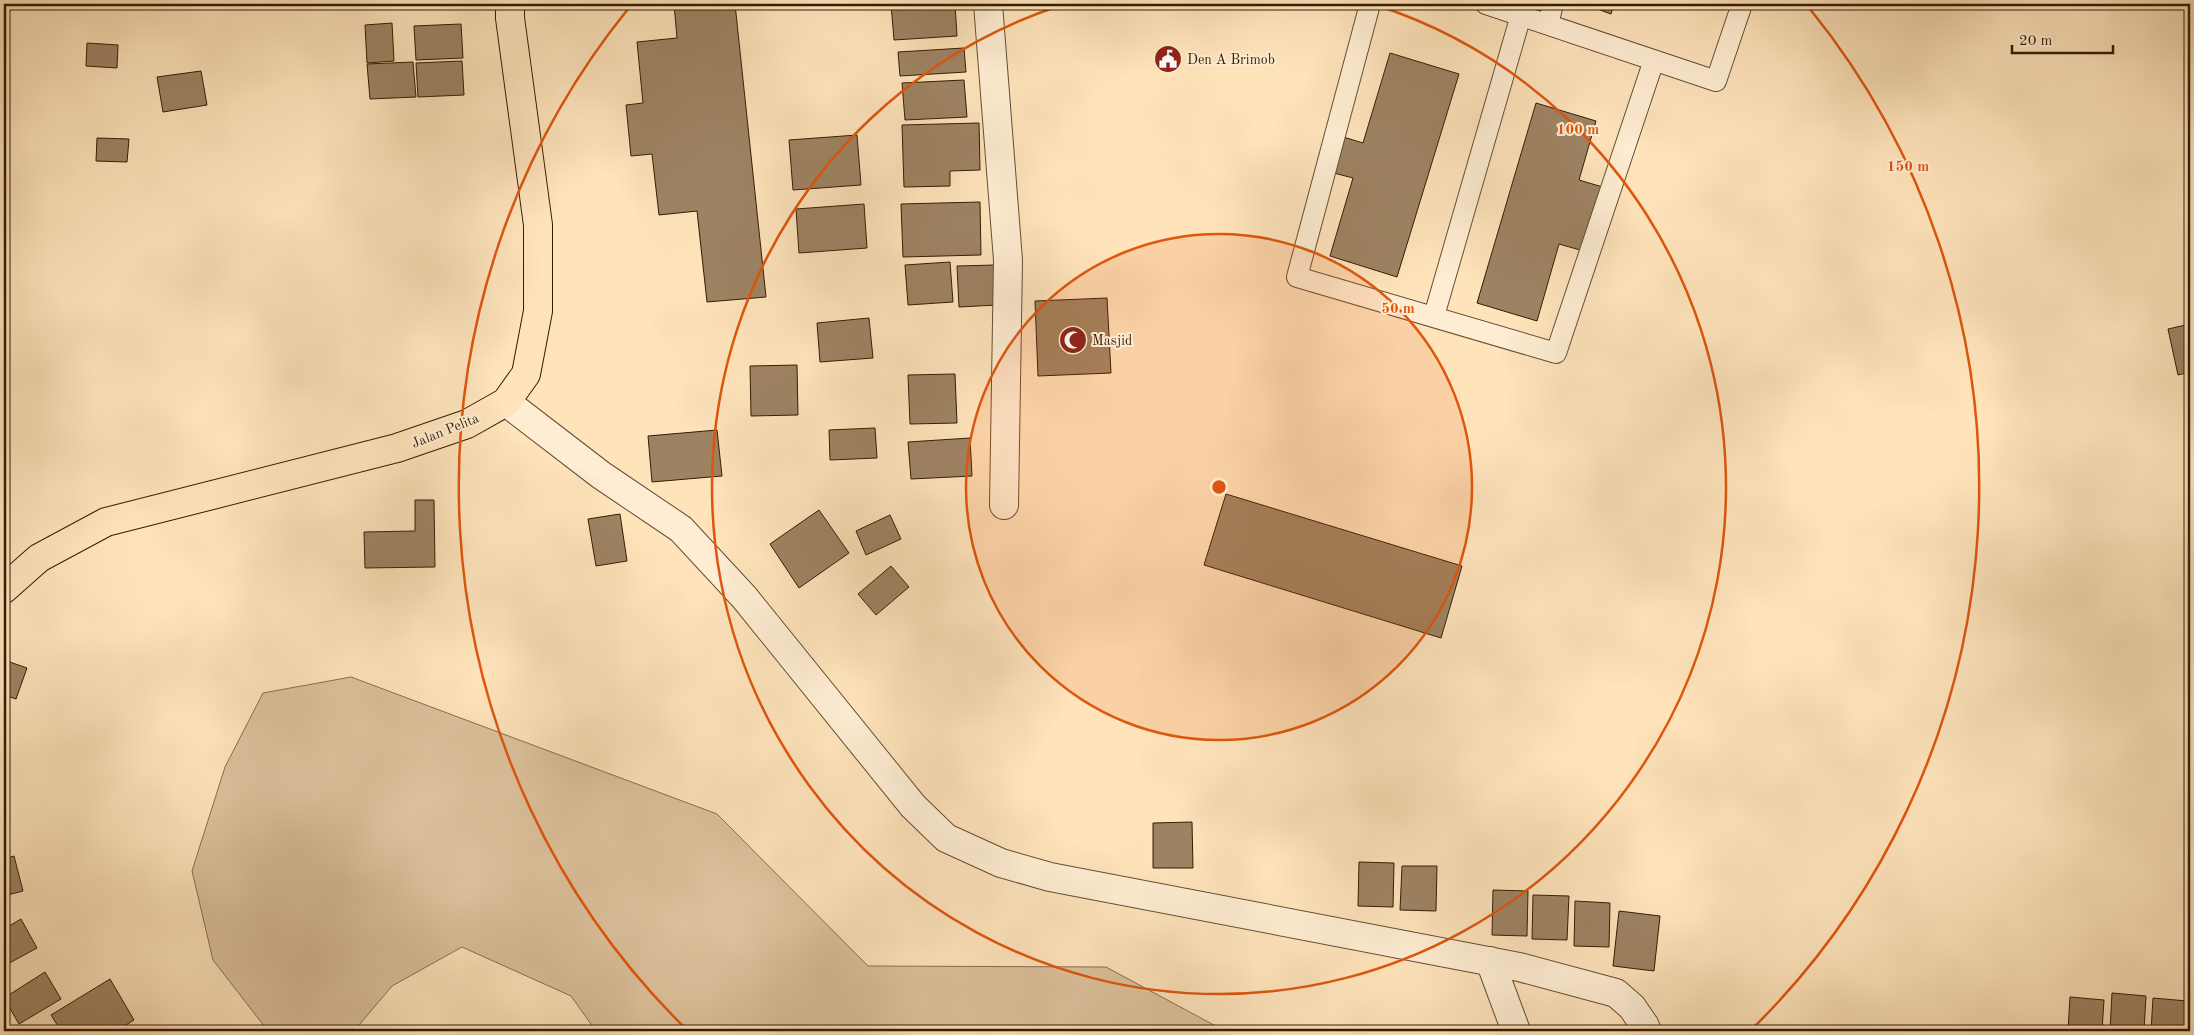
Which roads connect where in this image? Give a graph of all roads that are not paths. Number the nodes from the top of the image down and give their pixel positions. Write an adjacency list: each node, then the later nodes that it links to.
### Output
1 (510, 4): 11 (highway, Jalan Pelita)
2 (988, 4): 12 (street)
3 (1370, 4): 10 (lane)
4 (1486, 4): 7 (lane)
5 (1553, 4): 8 (lane)
6 (1742, 4): 9 (lane)
7 (1522, 15): 8 (lane); 10 (lane)
8 (1548, 24): 9 (lane)
9 (1654, 60): 10 (lane)
10 (1434, 316)
11 (506, 402): 13 (highway, Jalan Pelita); 14 (street)
12 (1004, 504)
13 (4, 589)
14 (1490, 961): 15 (street); 16 (street)
15 (1516, 1031)
16 (1645, 1031)

